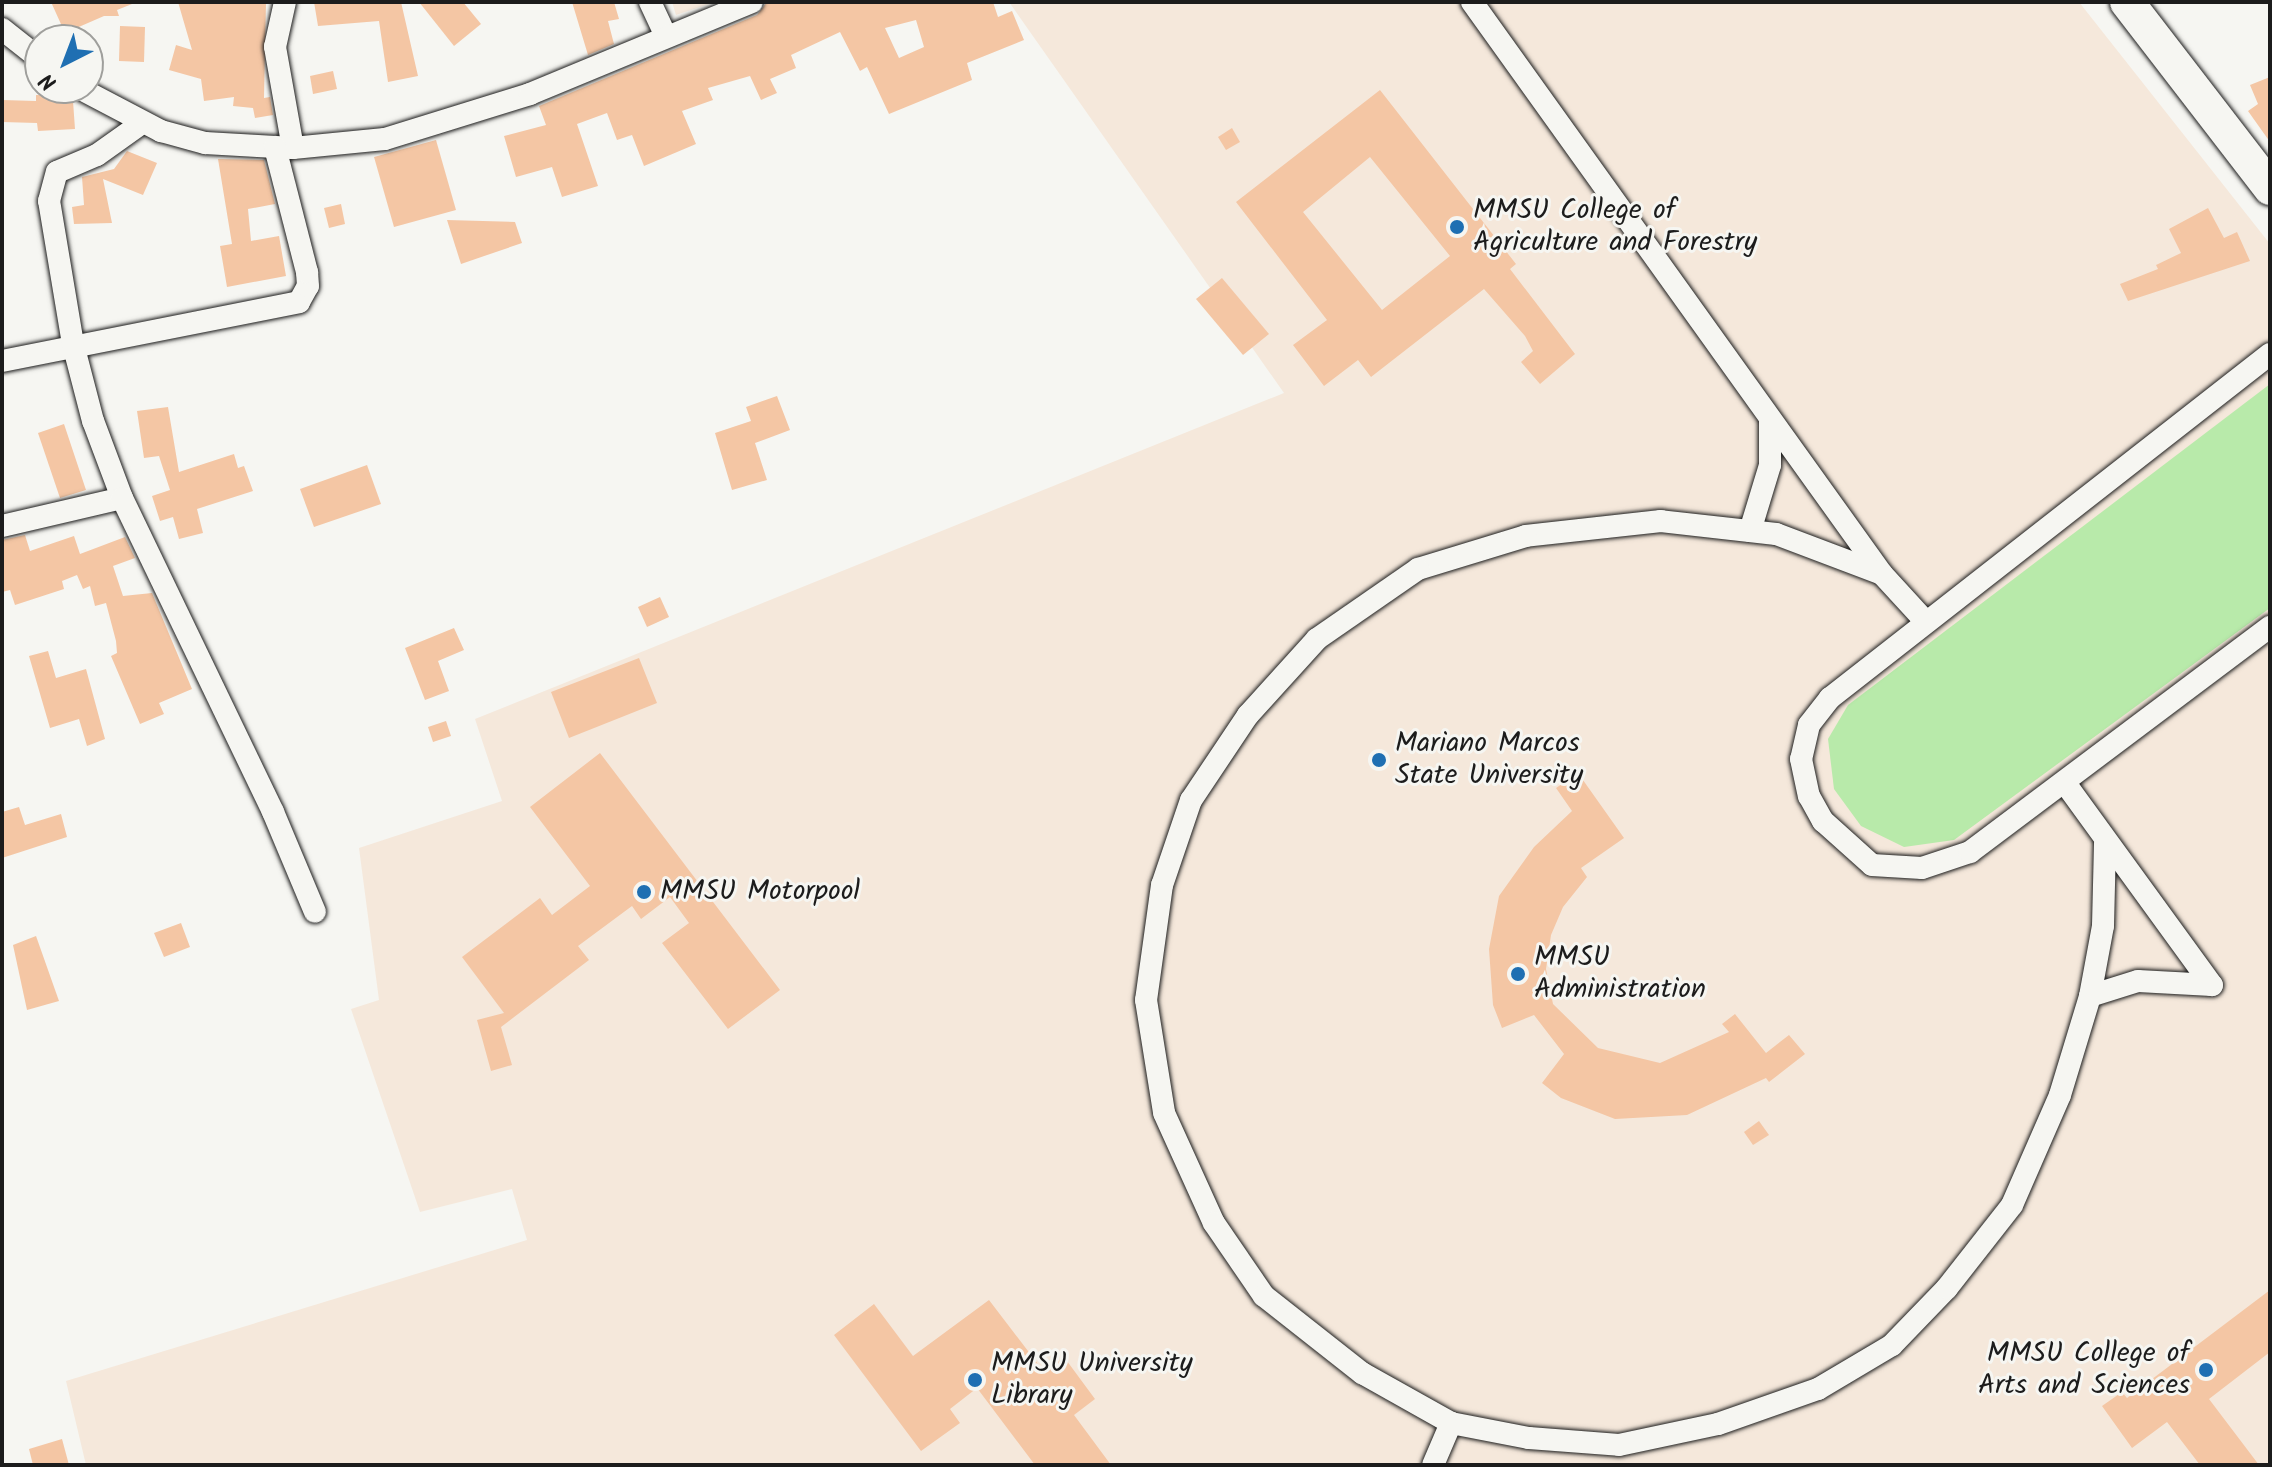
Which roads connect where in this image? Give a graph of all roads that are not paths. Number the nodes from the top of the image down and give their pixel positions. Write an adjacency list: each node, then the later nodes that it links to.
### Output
1 (285, 2): 11 (street)
2 (650, 2): 7 (street)
3 (752, 2): 7 (street)
4 (1472, 2): 16 (street)
5 (2127, 2): 12 (main road)
6 (2, 29): 8 (street)
7 (666, 37): 11 (street)
8 (24, 46)
9 (104, 102): 10 (street)
10 (142, 123): 11 (street); 13 (street)
11 (284, 148): 13 (street)
12 (2270, 188)
13 (73, 344): 15 (street); 17 (street)
14 (2270, 354): 21 (street)
15 (2, 361)
16 (1770, 419): 19 (street); 20 (street)
17 (122, 498): 18 (street); 25 (street)
18 (2, 526)
19 (1750, 531): 20 (street); 27 (street)
20 (1882, 574): 21 (street)
21 (1926, 622): 23 (street)
22 (2270, 627): 23 (street)
23 (2065, 783): 24 (street)
24 (2105, 842): 26 (street); 26 (street)
25 (315, 912)
26 (2090, 996): 27 (street)
27 (1451, 1423): 28 (street)
28 (1433, 1465)

